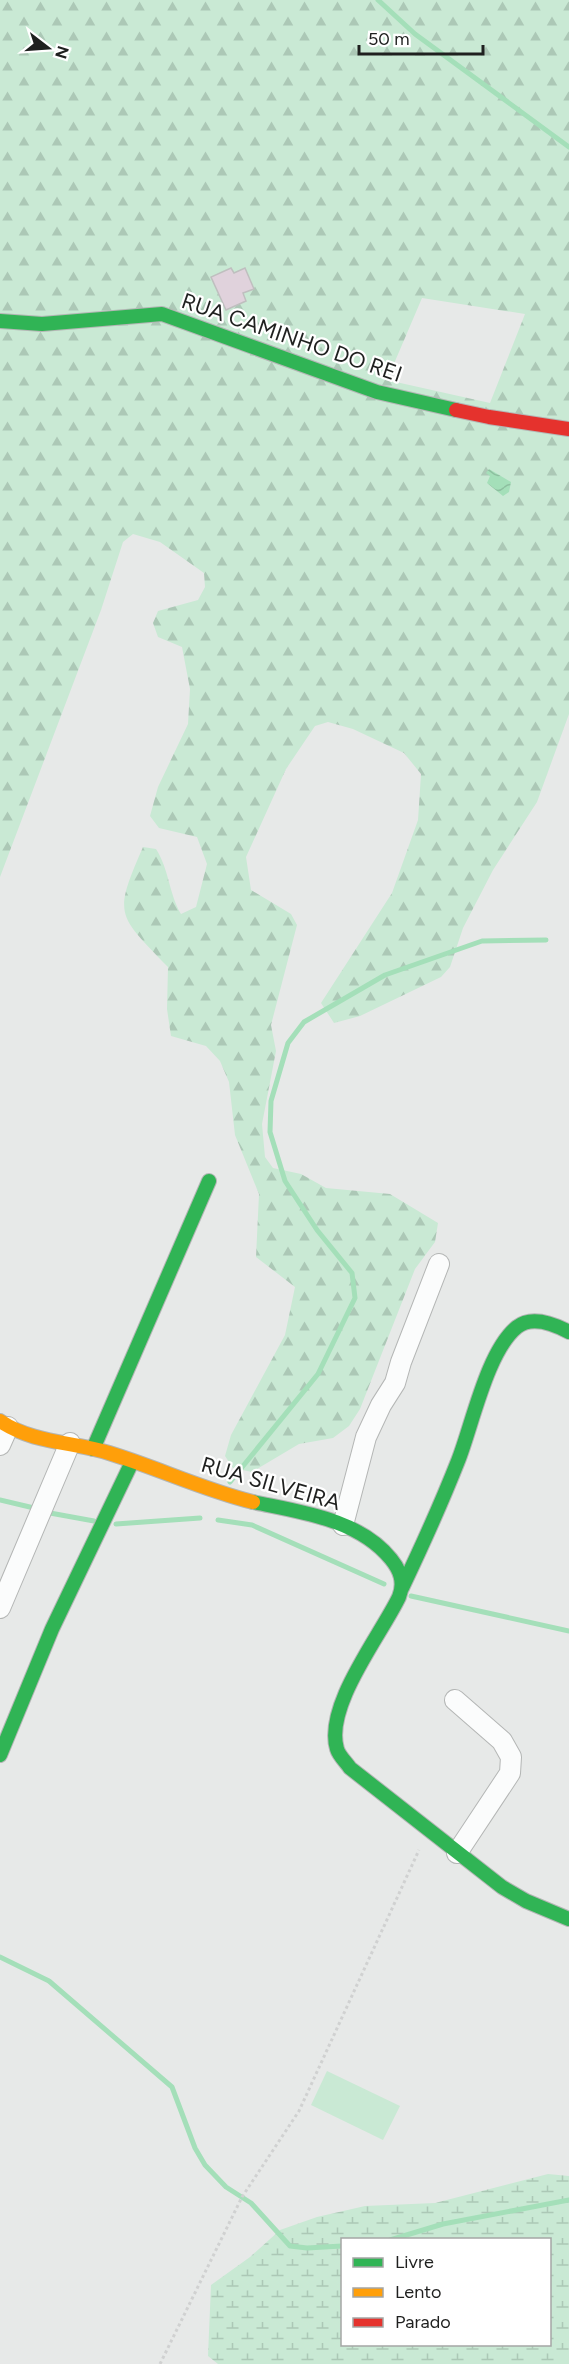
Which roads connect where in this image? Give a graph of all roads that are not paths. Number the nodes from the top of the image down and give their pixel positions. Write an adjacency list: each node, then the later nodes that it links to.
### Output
1 (0, 321): 2 (street, RUA CAMINHO DO REI)
2 (569, 429)
3 (209, 1181): 8 (street)
4 (439, 1264): 10 (street)
5 (569, 1332): 11 (street)
6 (3, 1431): 7 (street, RUA SILVEIRA)
7 (70, 1443): 8 (street, RUA SILVEIRA); 12 (street)
8 (93, 1449): 9 (street, RUA SILVEIRA)
9 (132, 1462): 10 (street, RUA SILVEIRA); 14 (street)
10 (343, 1526): 11 (street, RUA SILVEIRA)
11 (402, 1588): 15 (street)
12 (0, 1608)
13 (455, 1700): 15 (street)
14 (0, 1755)
15 (457, 1853): 16 (street)
16 (569, 1918)

